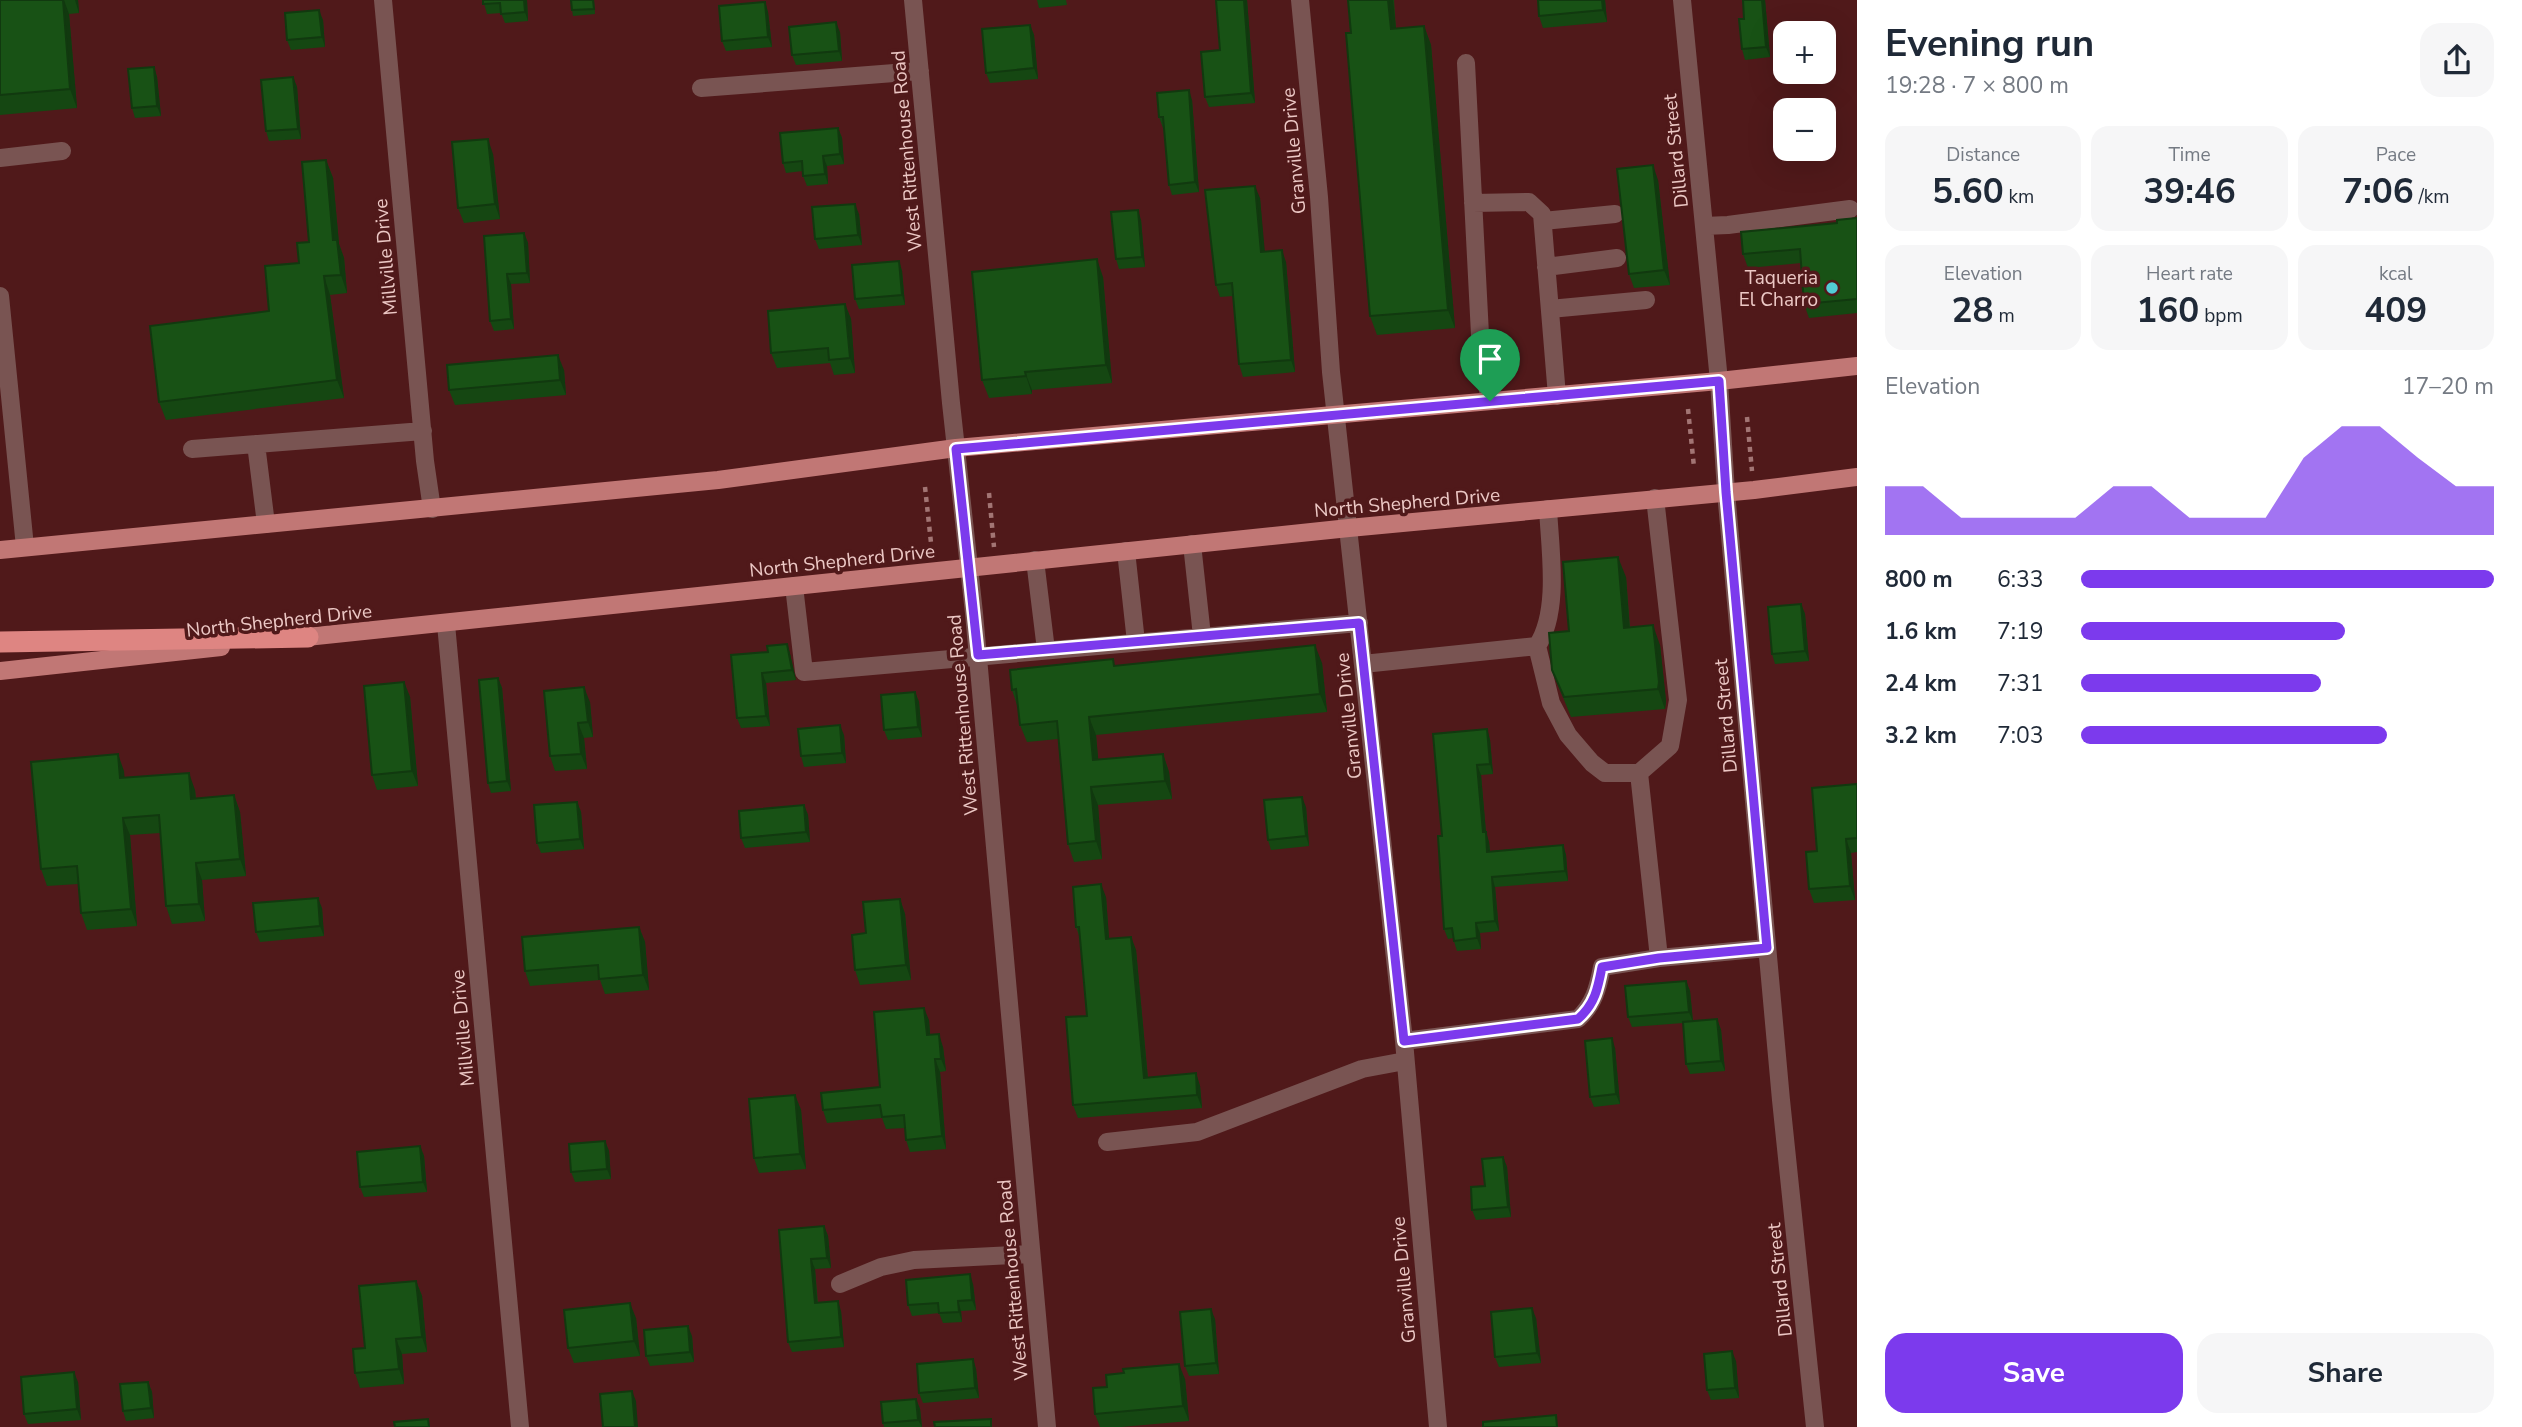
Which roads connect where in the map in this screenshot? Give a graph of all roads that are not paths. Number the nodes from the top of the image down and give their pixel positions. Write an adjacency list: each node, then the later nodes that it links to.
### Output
1 (383, 0): 25 (street, Millville Drive)
2 (913, 0): 6 (street, West Rittenhouse Road)
3 (1300, 0): 24 (street, Granville Drive)
4 (1682, 0): 14 (street, Dillard Street)
5 (1465, 63): 10 (street)
6 (920, 72): 7 (street); 28 (street, West Rittenhouse Road)
7 (701, 88)
8 (62, 151): 9 (street)
9 (0, 158)
10 (1473, 203): 13 (street); 23 (street)
11 (1850, 209): 14 (street)
12 (1615, 214): 13 (street)
13 (1543, 220): 16 (street)
14 (1704, 226): 21 (street, Dillard Street)
15 (1617, 258): 16 (street)
16 (1546, 267): 19 (street)
17 (0, 296): 29 (street)
18 (1646, 300): 19 (street)
19 (1550, 309): 22 (street)
20 (1857, 366): 21 (main road)
21 (1719, 381): 22 (main road); 31 (street, Dillard Street)
22 (1557, 396): 23 (main road)
23 (1490, 401): 24 (main road)
24 (1336, 415): 28 (main road); 36 (street, Granville Drive)
25 (423, 431): 26 (street); 33 (street, Millville Drive)
26 (256, 444): 27 (street); 35 (street)
27 (192, 449)
28 (956, 449): 33 (main road); 42 (street, West Rittenhouse Road)
29 (8, 458): 38 (street)
30 (1857, 477): 31 (main road, North Shepherd Drive)
31 (1726, 492): 32 (main road, North Shepherd Drive); 56 (street, Dillard Street)
32 (1655, 498): 34 (main road, North Shepherd Drive); 55 (street)
33 (432, 509): 35 (main road)
34 (1548, 509): 36 (main road, North Shepherd Drive); 50 (street)
35 (266, 524): 38 (main road)
36 (1349, 528): 37 (main road, North Shepherd Drive); 44 (street, Granville Drive)
37 (1192, 544): 40 (main road, North Shepherd Drive); 46 (street)
38 (25, 547): 39 (main road)
39 (0, 550)
40 (1126, 551): 41 (main road, North Shepherd Drive); 49 (street)
41 (1035, 561): 42 (main road, North Shepherd Drive); 51 (street)
42 (969, 567): 43 (main road, North Shepherd Drive); 52 (street, West Rittenhouse Road)
43 (794, 586): 45 (main road, North Shepherd Drive); 52 (street)
44 (1359, 623): 46 (street); 53 (street, Granville Drive)
45 (446, 624): 47 (main road, North Shepherd Drive); 63 (street, Millville Drive)
46 (1202, 636): 49 (street)
47 (308, 637): 48 (highway); 54 (main road, North Shepherd Drive)
48 (0, 642)
49 (1136, 642): 51 (street)
50 (1537, 646): 53 (street); 55 (street)
51 (1046, 650): 52 (street)
52 (978, 655): 61 (street, West Rittenhouse Road)
53 (1363, 664): 58 (street, Granville Drive)
54 (0, 671)
55 (1639, 773): 57 (street)
56 (1767, 948): 57 (street); 66 (street, Dillard Street)
57 (1659, 958): 58 (street)
58 (1404, 1041): 59 (street, Granville Drive)
59 (1405, 1062): 60 (street); 65 (street, Granville Drive)
60 (1107, 1142)
61 (1031, 1254): 62 (street); 64 (street, West Rittenhouse Road)
62 (840, 1284)
63 (520, 1427)
64 (1047, 1427)
65 (1438, 1427)
66 (1815, 1427)

